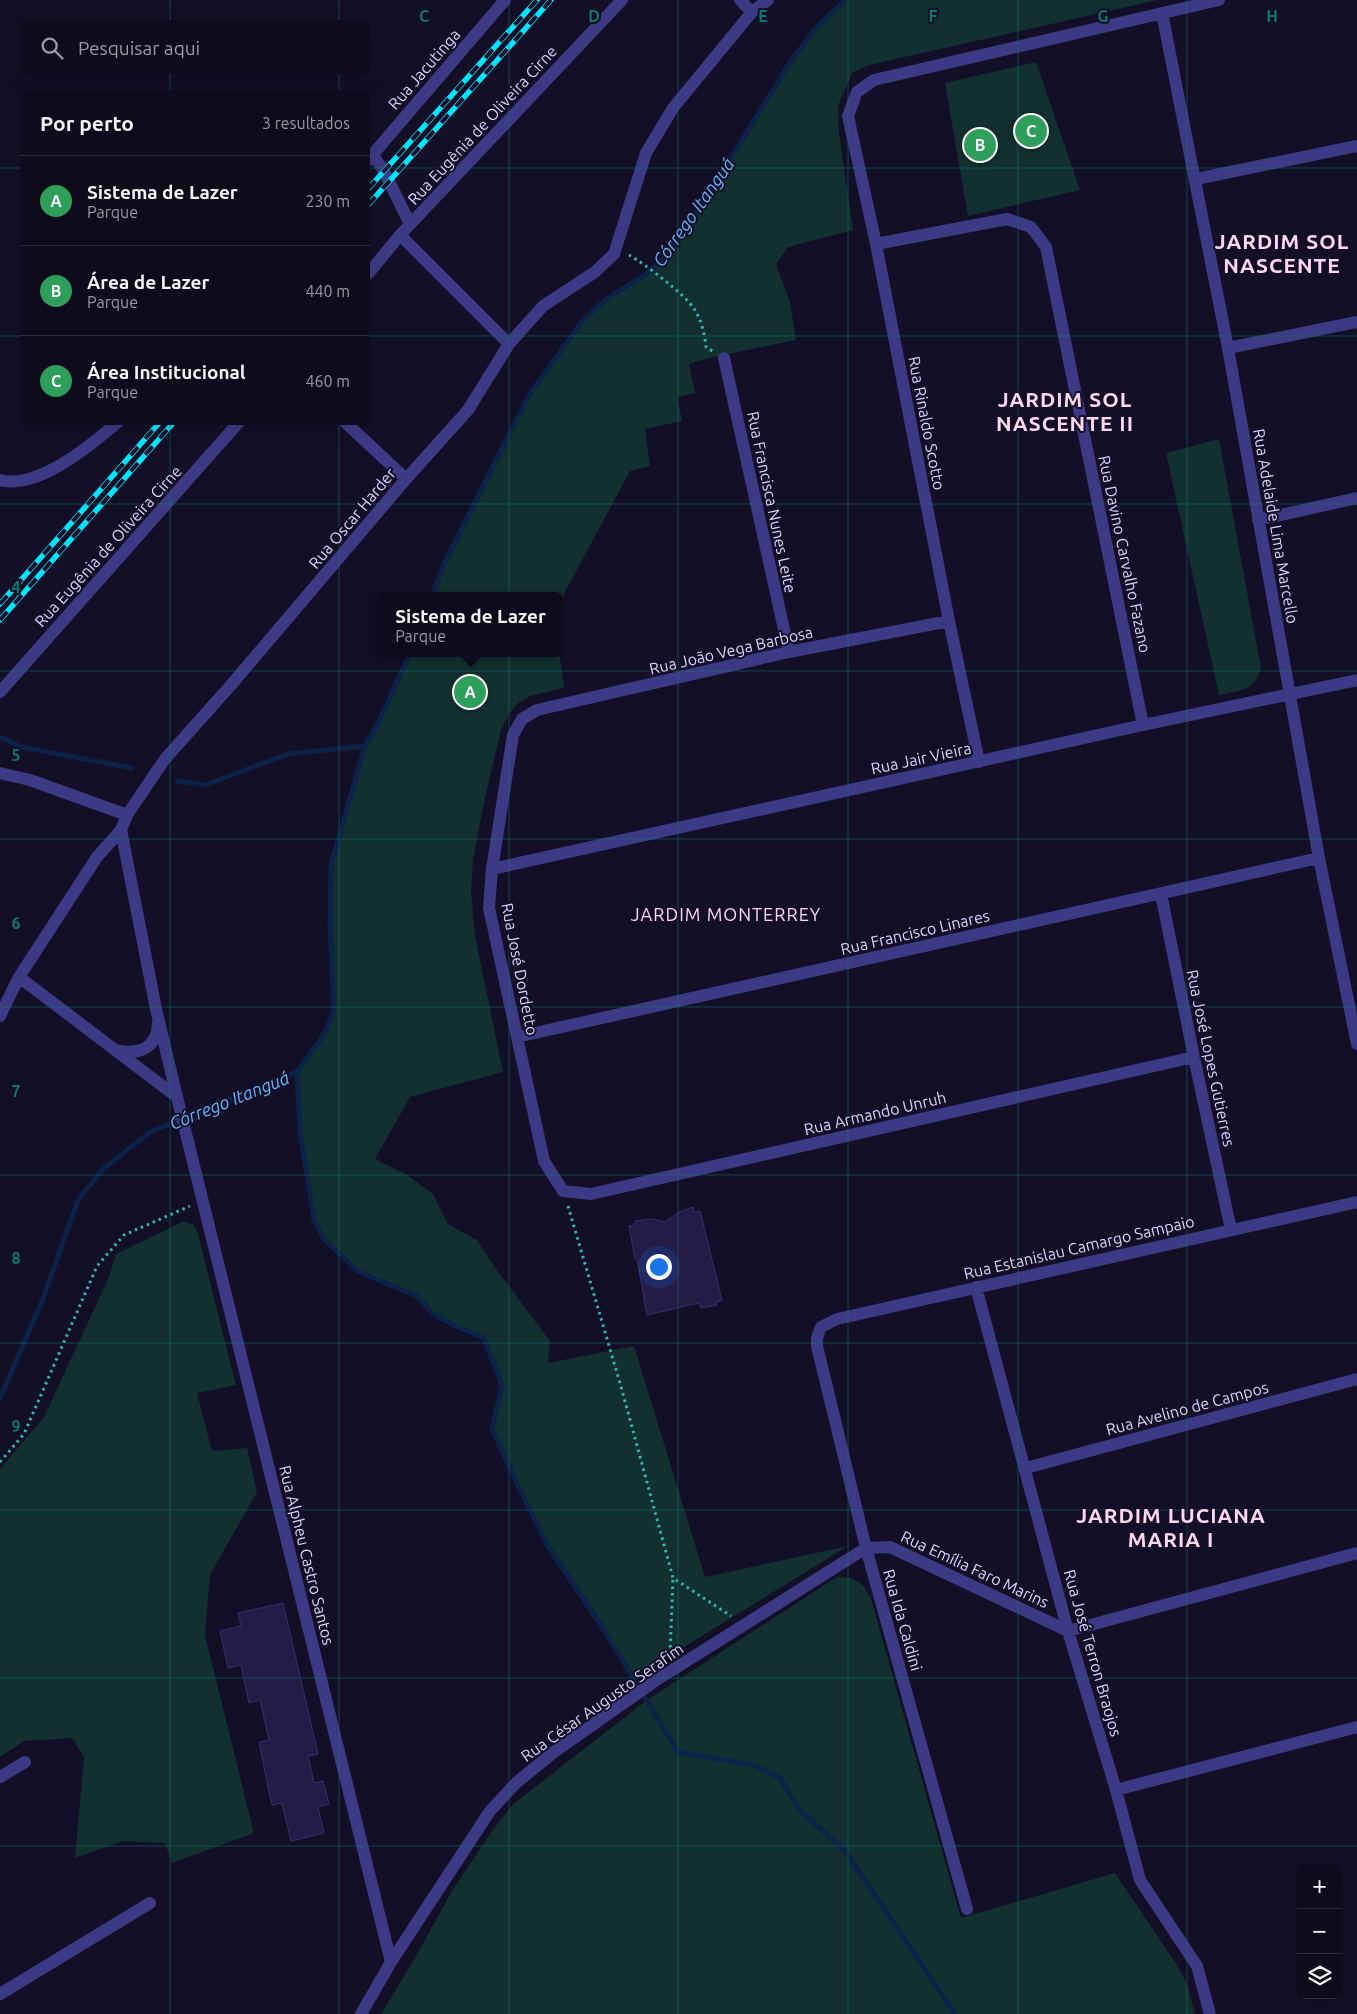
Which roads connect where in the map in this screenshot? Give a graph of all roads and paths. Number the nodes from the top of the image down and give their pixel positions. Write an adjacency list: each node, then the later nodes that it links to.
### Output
1 (504, 0): 9 (street, Rua Jacutinga)
2 (622, 0): 11 (street, Rua Eugênia de Oliveira Cirne)
3 (740, 0): 6 (street)
4 (768, 0): 6 (street, Rua Oscar Harder)
5 (1219, 0): 7 (street)
6 (752, 12): 17 (street, Rua Oscar Harder)
7 (1162, 13): 10 (street, Rua Adelaide Lima Marcello); 13 (street, Rua Rinaldo Scotto)
8 (1357, 146): 10 (street)
9 (370, 157): 11 (street)
10 (1196, 179): 18 (street, Rua Adelaide Lima Marcello)
11 (410, 224): 12 (street, Rua Eugênia de Oliveira Cirne)
12 (400, 235): 15 (street, Rua Eugênia de Oliveira Cirne); 17 (street)
13 (876, 244): 27 (street, Rua Rinaldo Scotto); 33 (street, Rua Davino Carvalho Fazano)
14 (637, 259): 19 (path)
15 (370, 272)
16 (1357, 322): 18 (street)
17 (508, 344): 23 (street, Rua Oscar Harder)
18 (1228, 348): 26 (street, Rua Adelaide Lima Marcello)
19 (724, 358): 28 (street, Rua Francisca Nunes Leite)
20 (114, 425): 24 (street)
21 (237, 425): 30 (street, Rua Eugênia de Oliveira Cirne)
22 (348, 425): 23 (street)
23 (406, 479): 36 (street, Rua Oscar Harder)
24 (0, 480)
25 (1357, 498): 26 (street)
26 (1258, 520): 31 (street, Rua Adelaide Lima Marcello)
27 (948, 621): 28 (street, Rua João Vega Barbosa); 34 (street, Rua Rinaldo Scotto)
28 (789, 652): 32 (street, Rua João Vega Barbosa)
29 (1357, 680): 31 (street, Rua Jair Vieira)
30 (0, 692)
31 (1290, 694): 33 (street, Rua Jair Vieira); 38 (street, Rua Adelaide Lima Marcello)
32 (522, 719): 39 (street, Rua José Dordetto)
33 (1143, 724): 34 (street, Rua Jair Vieira)
34 (979, 762): 39 (street, Rua Jair Vieira)
35 (0, 774): 36 (street)
36 (127, 815): 37 (street, Rua Oscar Harder)
37 (121, 830): 41 (street); 42 (street, Rua Alpheu Castro Santos)
38 (1319, 858): 40 (street, Rua Francisco Linares); 45 (street, Rua Adelaide Lima Marcello)
39 (492, 869): 44 (street, Rua José Dordetto)
40 (1161, 894): 44 (street, Rua Francisco Linares); 47 (street, Rua José Lopes Gutierres)
41 (19, 976): 43 (street); 46 (street)
42 (156, 1008): 46 (street, Rua Alpheu Castro Santos); 48 (street, Rua Alpheu Castro Santos)
43 (0, 1016)
44 (517, 1037): 49 (street, Rua José Dordetto)
45 (1357, 1044)
46 (114, 1049): 48 (street)
47 (1194, 1057): 49 (street, Rua Armando Unruh); 52 (street, Rua José Lopes Gutierres)
48 (177, 1100): 50 (street, Rua Alpheu Castro Santos)
49 (563, 1191): 60 (path)
50 (202, 1201): 56 (path); 70 (street, Rua Alpheu Castro Santos)
51 (1357, 1202): 52 (street, Rua Estanislau Camargo Sampaio)
52 (1232, 1230): 53 (street, Rua Estanislau Camargo Sampaio)
53 (976, 1287): 54 (street, Rua Estanislau Camargo Sampaio); 57 (street, Rua José Terron Braojos)
54 (817, 1338): 58 (street, Rua Ida Caldini)
55 (1357, 1379): 57 (street, Rua Avelino de Campos)
56 (0, 1462)
57 (1026, 1468): 62 (street, Rua José Terron Braojos)
58 (866, 1548): 61 (street, Rua César Augusto Serafim); 62 (street, Rua Emília Faro Marins); 69 (street, Rua Ida Caldini)
59 (1357, 1553): 62 (street)
60 (673, 1578): 61 (path); 63 (path)
61 (744, 1625): 63 (street, Rua César Augusto Serafim)
62 (1068, 1631): 67 (street, Rua José Terron Braojos)
63 (670, 1671): 70 (street, Rua César Augusto Serafim)
64 (1357, 1727): 67 (street)
65 (25, 1762): 66 (street)
66 (0, 1777)
67 (1116, 1790): 73 (street, Rua José Terron Braojos)
68 (150, 1902): 71 (street)
69 (967, 1909)
70 (391, 1962): 72 (street)
71 (0, 1994)
72 (361, 2014)
73 (1210, 2014)

